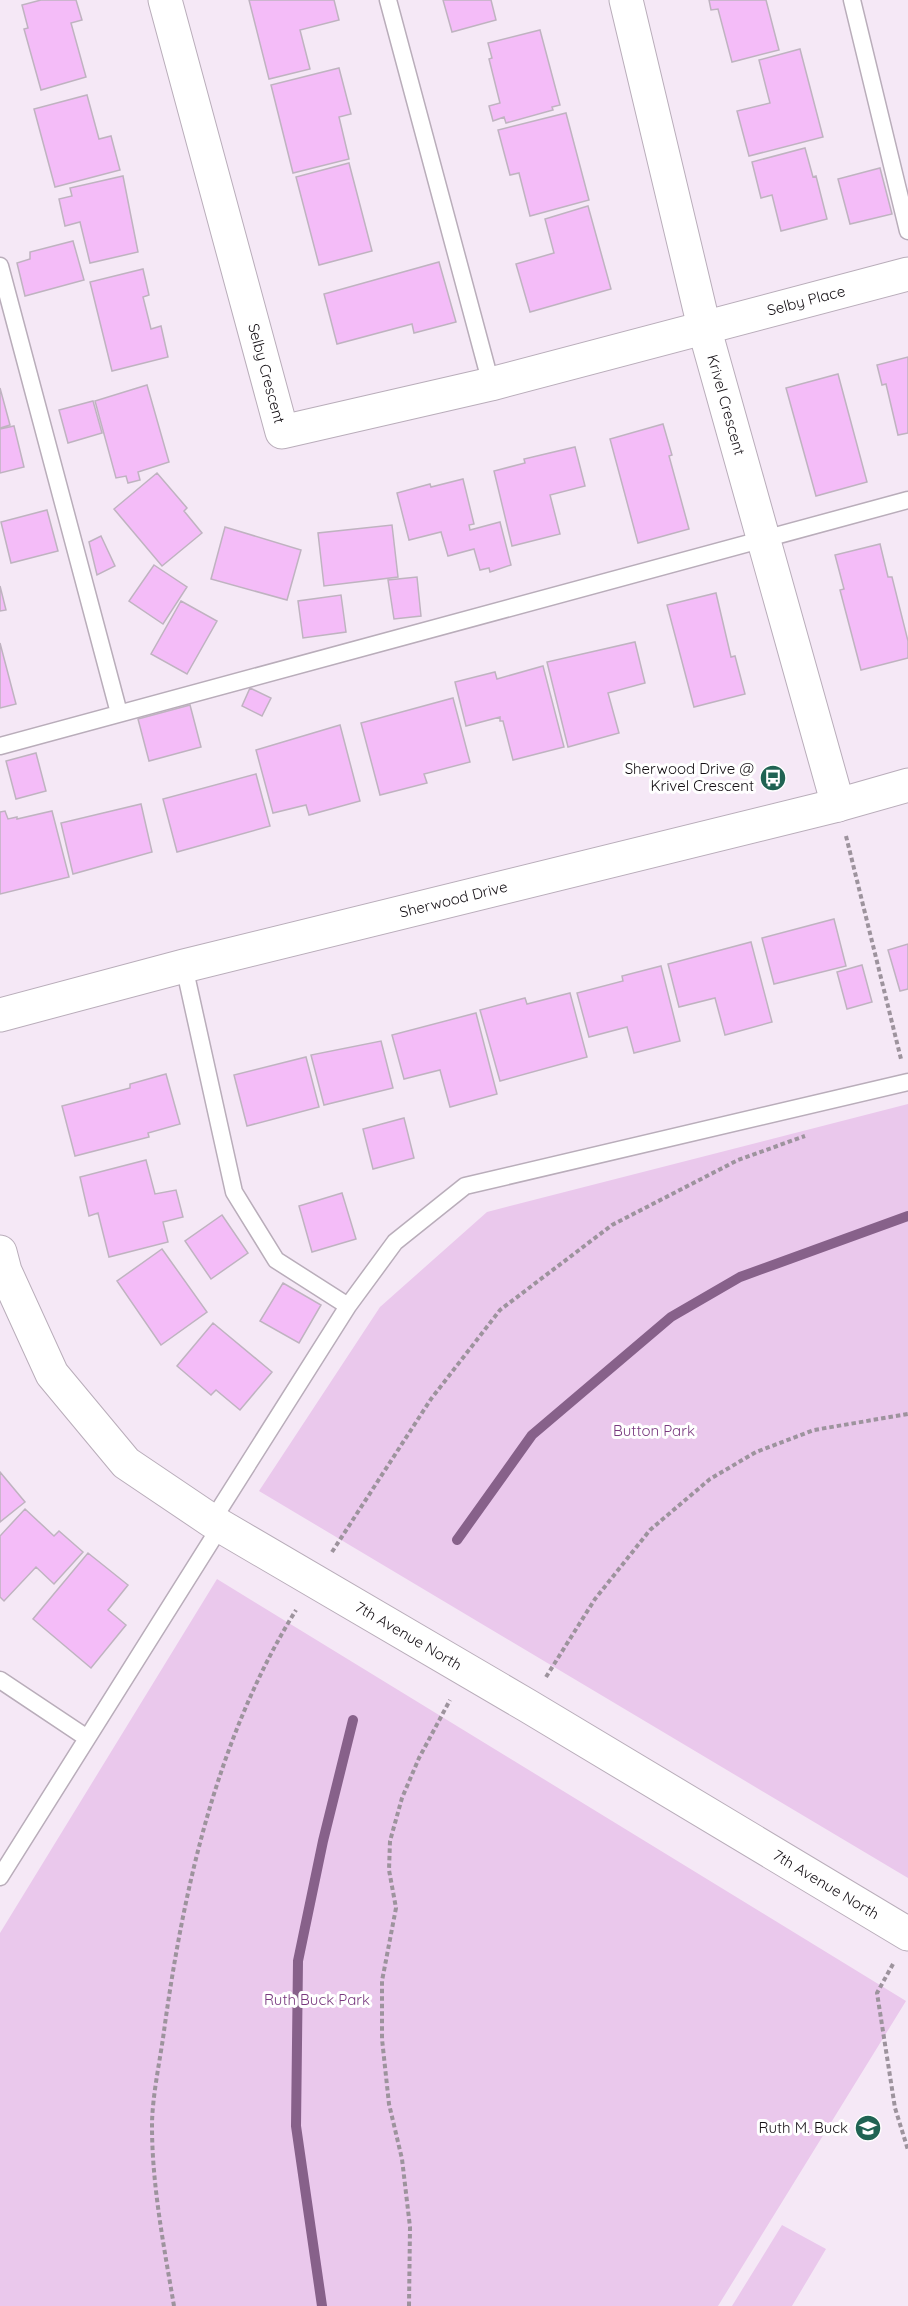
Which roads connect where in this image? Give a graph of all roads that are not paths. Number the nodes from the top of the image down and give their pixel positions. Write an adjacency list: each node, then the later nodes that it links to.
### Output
1 (165, 0): 9 (street, Selby Crescent)
2 (388, 0): 9 (lane)
3 (626, 0): 8 (street, Krivel Crescent)
4 (852, 0): 5 (lane)
5 (908, 231)
6 (0, 266): 12 (lane)
7 (908, 274): 8 (street, Selby Place)
8 (704, 327): 9 (street, Selby Crescent); 11 (street, Krivel Crescent)
9 (491, 384)
10 (908, 500): 11 (lane)
11 (764, 538): 12 (lane); 15 (street, Krivel Crescent)
12 (119, 713): 13 (lane)
13 (0, 746)
14 (908, 785): 15 (street, Sherwood Drive)
15 (838, 805): 16 (street, Sherwood Drive)
16 (184, 966): 17 (street, Sherwood Drive); 20 (lane)
17 (0, 1016)
18 (907, 1082): 20 (lane)
19 (0, 1252): 21 (street, 7th Avenue North)
20 (348, 1306): 21 (lane)
21 (216, 1524): 23 (lane); 25 (street, 7th Avenue North)
22 (0, 1680): 23 (lane)
23 (87, 1738): 24 (lane)
24 (0, 1877)
25 (903, 1946)

